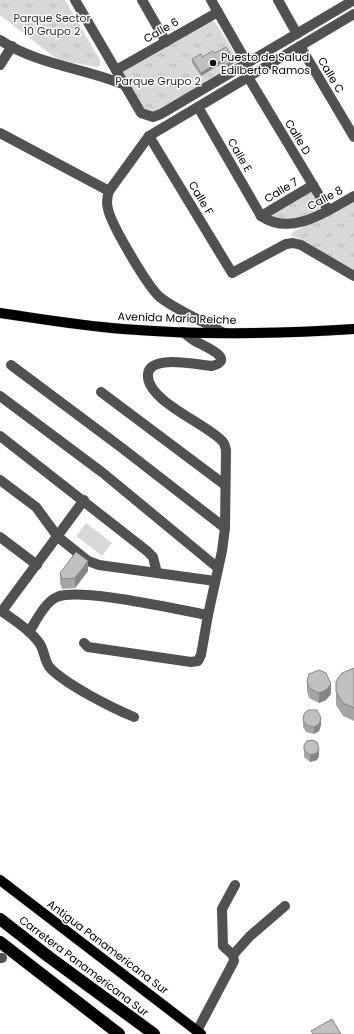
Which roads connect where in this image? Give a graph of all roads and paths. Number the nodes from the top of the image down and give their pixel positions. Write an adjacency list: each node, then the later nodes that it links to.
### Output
1 (75, 0): 15 (street)
2 (142, 0): 10 (street)
3 (211, 0): 6 (street)
4 (278, 0): 8 (street)
5 (348, 2): 7 (street); 8 (street)
6 (218, 12): 10 (street, Calle 6); 13 (street)
7 (354, 16): 12 (street)
8 (297, 34): 13 (street)
9 (0, 40): 11 (street)
10 (166, 42): 15 (street, Calle 6)
11 (12, 46): 14 (street); 17 (street)
12 (300, 46): 16 (street); 21 (street, Calle C)
13 (247, 63): 17 (street)
14 (0, 64)
15 (116, 70): 17 (street)
16 (248, 77): 18 (street); 22 (street, Calle D)
17 (125, 85)
18 (198, 107): 20 (street); 26 (street, Calle E)
19 (0, 133): 23 (street)
20 (149, 136): 23 (street); 27 (street, Calle F)
21 (354, 137)
22 (313, 185): 25 (street, Calle D); 26 (street, Calle 7)
23 (109, 191): 33 (street)
24 (354, 196): 25 (street, Calle 8)
25 (328, 210): 26 (street, Calle 8)
26 (261, 216)
27 (354, 276)
28 (0, 308): 30 (street)
29 (0, 313): 30 (main road, Avenida María Reiche)
30 (18, 315): 32 (main road, Avenida María Reiche)
31 (354, 329): 33 (main road, Avenida María Reiche)
32 (183, 332): 33 (main road, Avenida María Reiche); 39 (street)
33 (222, 332)
34 (11, 365): 41 (street)
35 (101, 392): 39 (street)
36 (0, 396): 45 (street)
37 (0, 436): 40 (street)
38 (0, 480): 43 (street)
39 (225, 485): 41 (street)
40 (84, 500): 43 (street); 46 (street)
41 (225, 528): 45 (street)
42 (0, 537): 44 (street)
43 (58, 537): 44 (street); 46 (street)
44 (37, 565): 48 (street)
45 (218, 568): 47 (street)
46 (157, 573): 47 (street)
47 (215, 581): 49 (street)
48 (1, 611): 50 (street)
49 (208, 615): 50 (street); 51 (street)
50 (29, 632): 52 (street)
51 (84, 643)
52 (134, 717)
53 (0, 880): 59 (main road, Antigua Panamericana Sur)
54 (235, 885): 58 (street)
55 (284, 906): 58 (street)
56 (0, 919): 61 (highway, Carretera Panamericana Sur)
57 (0, 942): 60 (highway)
58 (233, 955): 59 (street)
59 (199, 1033)
60 (119, 1034)
61 (154, 1034)

